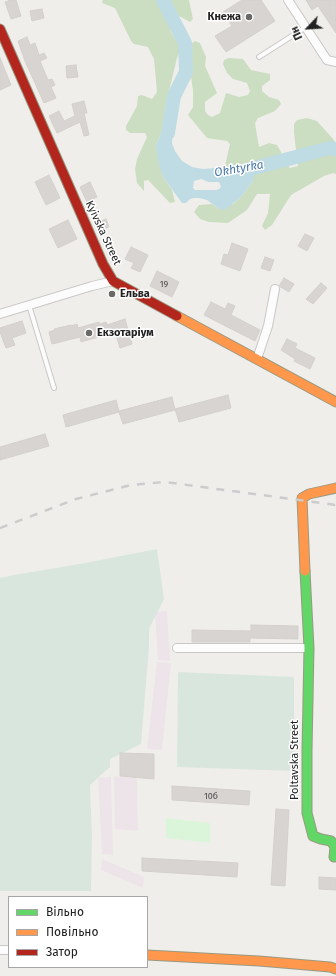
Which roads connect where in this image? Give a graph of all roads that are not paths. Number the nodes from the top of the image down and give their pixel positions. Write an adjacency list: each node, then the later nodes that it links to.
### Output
1 (288, 0): 2 (street)
2 (306, 27): 4 (lane); 5 (street)
3 (0, 29): 6 (street, Kyivska Street)
4 (259, 57)
5 (336, 62)
6 (113, 281): 8 (street); 10 (street, Kyivska Street)
7 (275, 289): 10 (street)
8 (29, 305): 9 (street); 11 (lane)
9 (0, 314)
10 (257, 359): 12 (street, Kyivska Street)
11 (54, 388)
12 (336, 402)
13 (336, 488): 15 (street, Poltavska Street)
14 (177, 648): 15 (street)
15 (309, 648): 16 (street, Poltavska Street)
16 (334, 857)
17 (148, 955): 18 (street)
18 (336, 969)

